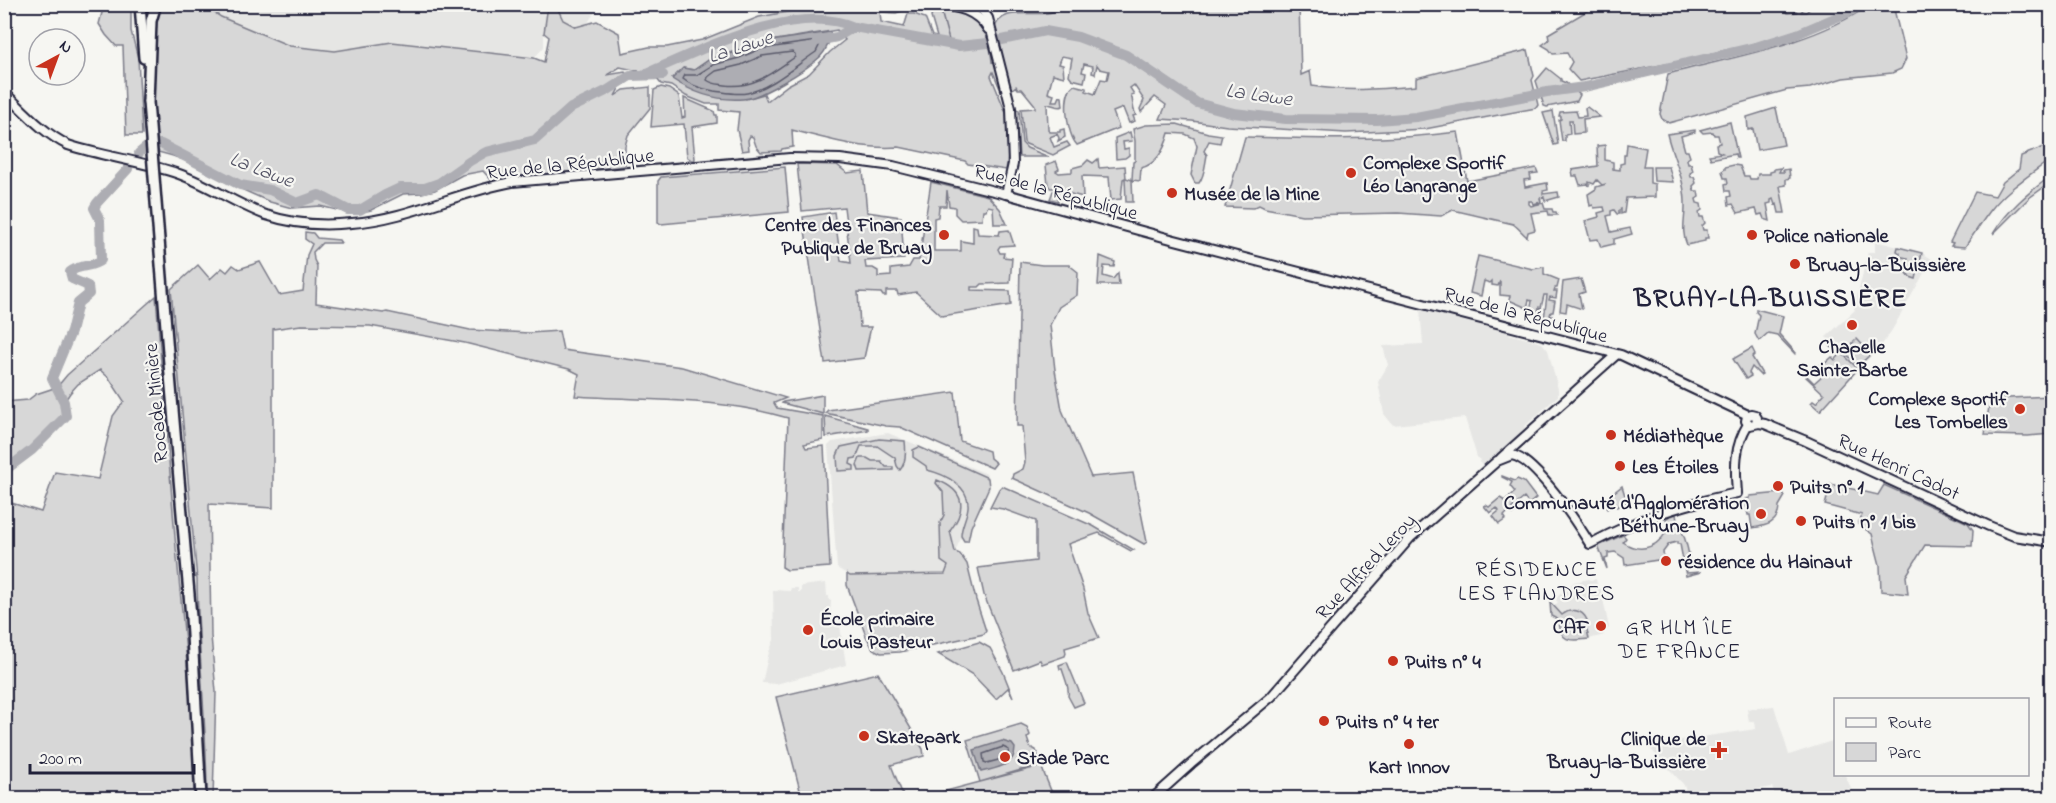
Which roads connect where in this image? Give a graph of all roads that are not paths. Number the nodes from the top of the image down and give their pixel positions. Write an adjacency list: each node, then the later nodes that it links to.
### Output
1 (140, 4): 7 (highway, Rocade Minière)
2 (156, 4): 7 (highway)
3 (937, 4): 5 (main road)
4 (974, 4): 5 (main road)
5 (991, 36): 8 (main road)
6 (4, 92): 8 (main road, Rue de la République)
7 (148, 102): 15 (highway, Rocade Minière, bridge)
8 (1006, 194): 9 (main road, Rue de la République)
9 (1616, 355): 10 (main road, Rue Henri Cadot); 11 (main road, Rue Alfred Leroy)
10 (1752, 420): 12 (main road); 14 (main road, Rue Henri Cadot)
11 (1520, 440): 12 (main road); 13 (main road, Rue Alfred Leroy)
12 (1519, 457): 13 (main road)
13 (1497, 461): 16 (main road, Rue Alfred Leroy)
14 (2052, 542)
15 (201, 798)
16 (1153, 798)

